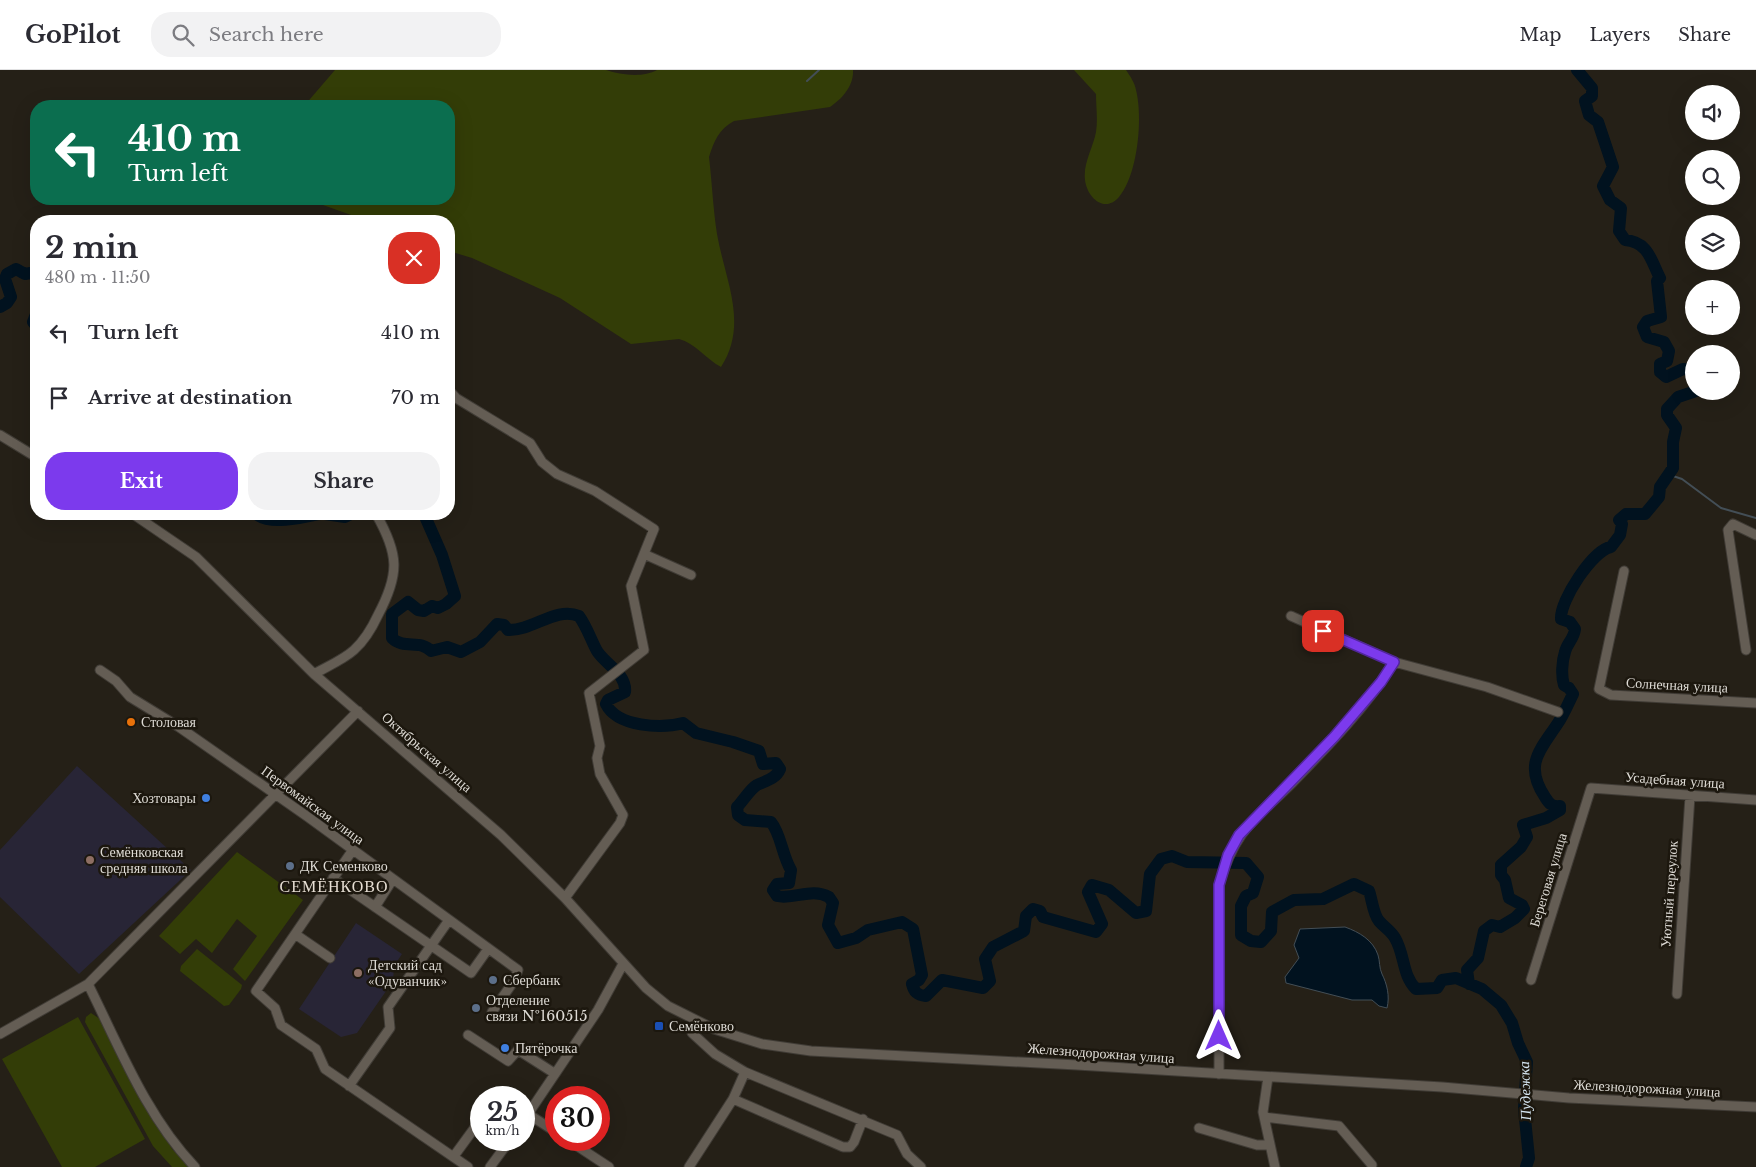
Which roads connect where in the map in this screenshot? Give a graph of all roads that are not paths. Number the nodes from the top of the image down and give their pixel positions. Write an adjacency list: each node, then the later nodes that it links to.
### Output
1 (455, 397): 7 (street)
2 (0, 435): 3 (street)
3 (30, 453)
4 (142, 520): 14 (street, Октябрьская улица)
5 (379, 520): 14 (street)
6 (1756, 535): 11 (street)
7 (644, 554): 9 (street); 25 (street)
8 (1624, 572): 15 (street, Солнечная улица)
9 (691, 575)
10 (1291, 616): 12 (street)
11 (1746, 650)
12 (1394, 662): 17 (street); 42 (street)
13 (100, 670): 19 (street, Первомайская улица)
14 (314, 674): 16 (street, Октябрьская улица)
15 (1756, 702)
16 (358, 711): 19 (street); 25 (street, Октябрьская улица)
17 (1558, 712)
18 (1591, 788): 20 (street, Усадебная улица); 33 (street, Береговая улица)
19 (276, 795): 22 (street, Первомайская улица); 34 (street)
20 (1690, 796): 21 (street, Усадебная улица); 35 (street, Уютный переулок)
21 (1756, 800)
22 (352, 851): 23 (street); 24 (street, Первомайская улица)
23 (333, 878): 26 (street); 28 (street)
24 (394, 879): 26 (street); 27 (street, Первомайская улица)
25 (565, 898): 32 (street, Октябрьская улица)
26 (375, 907): 29 (street)
27 (449, 920): 29 (street); 30 (street, Первомайская улица)
28 (295, 934): 31 (street); 44 (street)
29 (432, 946): 30 (street); 44 (street)
30 (488, 949): 36 (street, Первомайская улица)
31 (330, 958)
32 (623, 964): 37 (street, Октябрьская улица); 41 (street)
33 (1531, 980)
34 (88, 984): 38 (street); 57 (street)
35 (1677, 994)
36 (492, 1012)
37 (694, 1020): 40 (street); 42 (street, Железнодорожная улица)
38 (0, 1034)
39 (468, 1035): 41 (street)
40 (745, 1072): 45 (street); 49 (street)
41 (554, 1073): 46 (street)
42 (1219, 1074): 43 (street, Железнодорожная улица)
43 (1268, 1077): 47 (street, Железнодорожная улица); 48 (street)
44 (349, 1086): 55 (street)
45 (732, 1099): 49 (street); 61 (street)
46 (535, 1102)
47 (1756, 1107)
48 (1264, 1117): 52 (street); 56 (street)
49 (863, 1119): 62 (street)
50 (1199, 1128): 52 (street)
51 (470, 1134): 55 (street)
52 (1269, 1145): 63 (street)
53 (502, 1151): 59 (street)
54 (585, 1151): 60 (street)
55 (454, 1156): 58 (street)
56 (1372, 1165)
57 (195, 1167)
58 (468, 1167)
59 (490, 1167)
60 (609, 1167)
61 (689, 1167)
62 (921, 1167)
63 (1275, 1167)

